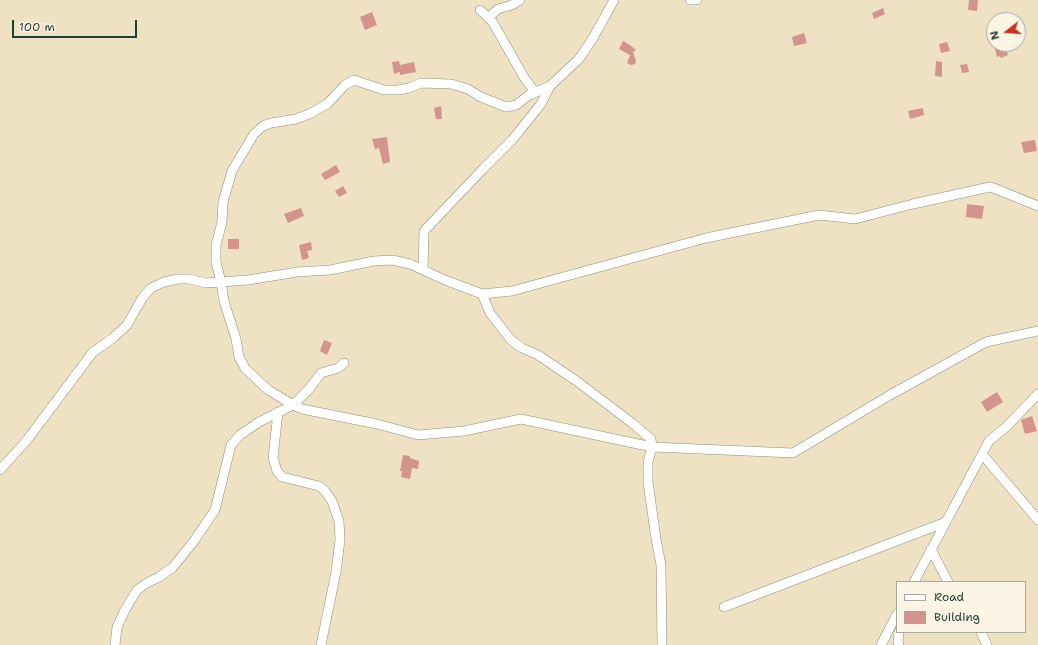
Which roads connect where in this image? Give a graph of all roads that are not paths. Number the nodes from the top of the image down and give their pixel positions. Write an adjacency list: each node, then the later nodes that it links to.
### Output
1 (520, 0): 6 (street)
2 (614, 0): 7 (street)
3 (690, 0): 4 (street)
4 (697, 0)
5 (480, 10): 6 (street)
6 (488, 18): 8 (street)
7 (550, 86): 8 (street); 10 (street)
8 (535, 92): 11 (street)
9 (1038, 206): 12 (street)
10 (423, 270): 11 (street); 12 (street)
11 (221, 282): 16 (street); 20 (street)
12 (482, 294): 18 (street)
13 (1038, 331): 18 (street)
14 (344, 363): 16 (street)
15 (1038, 394): 19 (street)
16 (292, 405): 17 (street); 18 (street)
17 (278, 412): 30 (street); 31 (street)
18 (652, 447): 32 (street)
19 (982, 454): 21 (street); 22 (street)
20 (0, 470)
21 (1038, 520)
22 (946, 522): 23 (street); 26 (street)
23 (931, 549): 24 (street); 25 (street)
24 (915, 581)
25 (947, 581)
26 (724, 607)
27 (896, 616): 33 (street)
28 (899, 633): 34 (street)
29 (981, 633): 35 (street)
30 (115, 645)
31 (321, 645)
32 (662, 645)
33 (881, 645)
34 (899, 645)
35 (987, 645)

